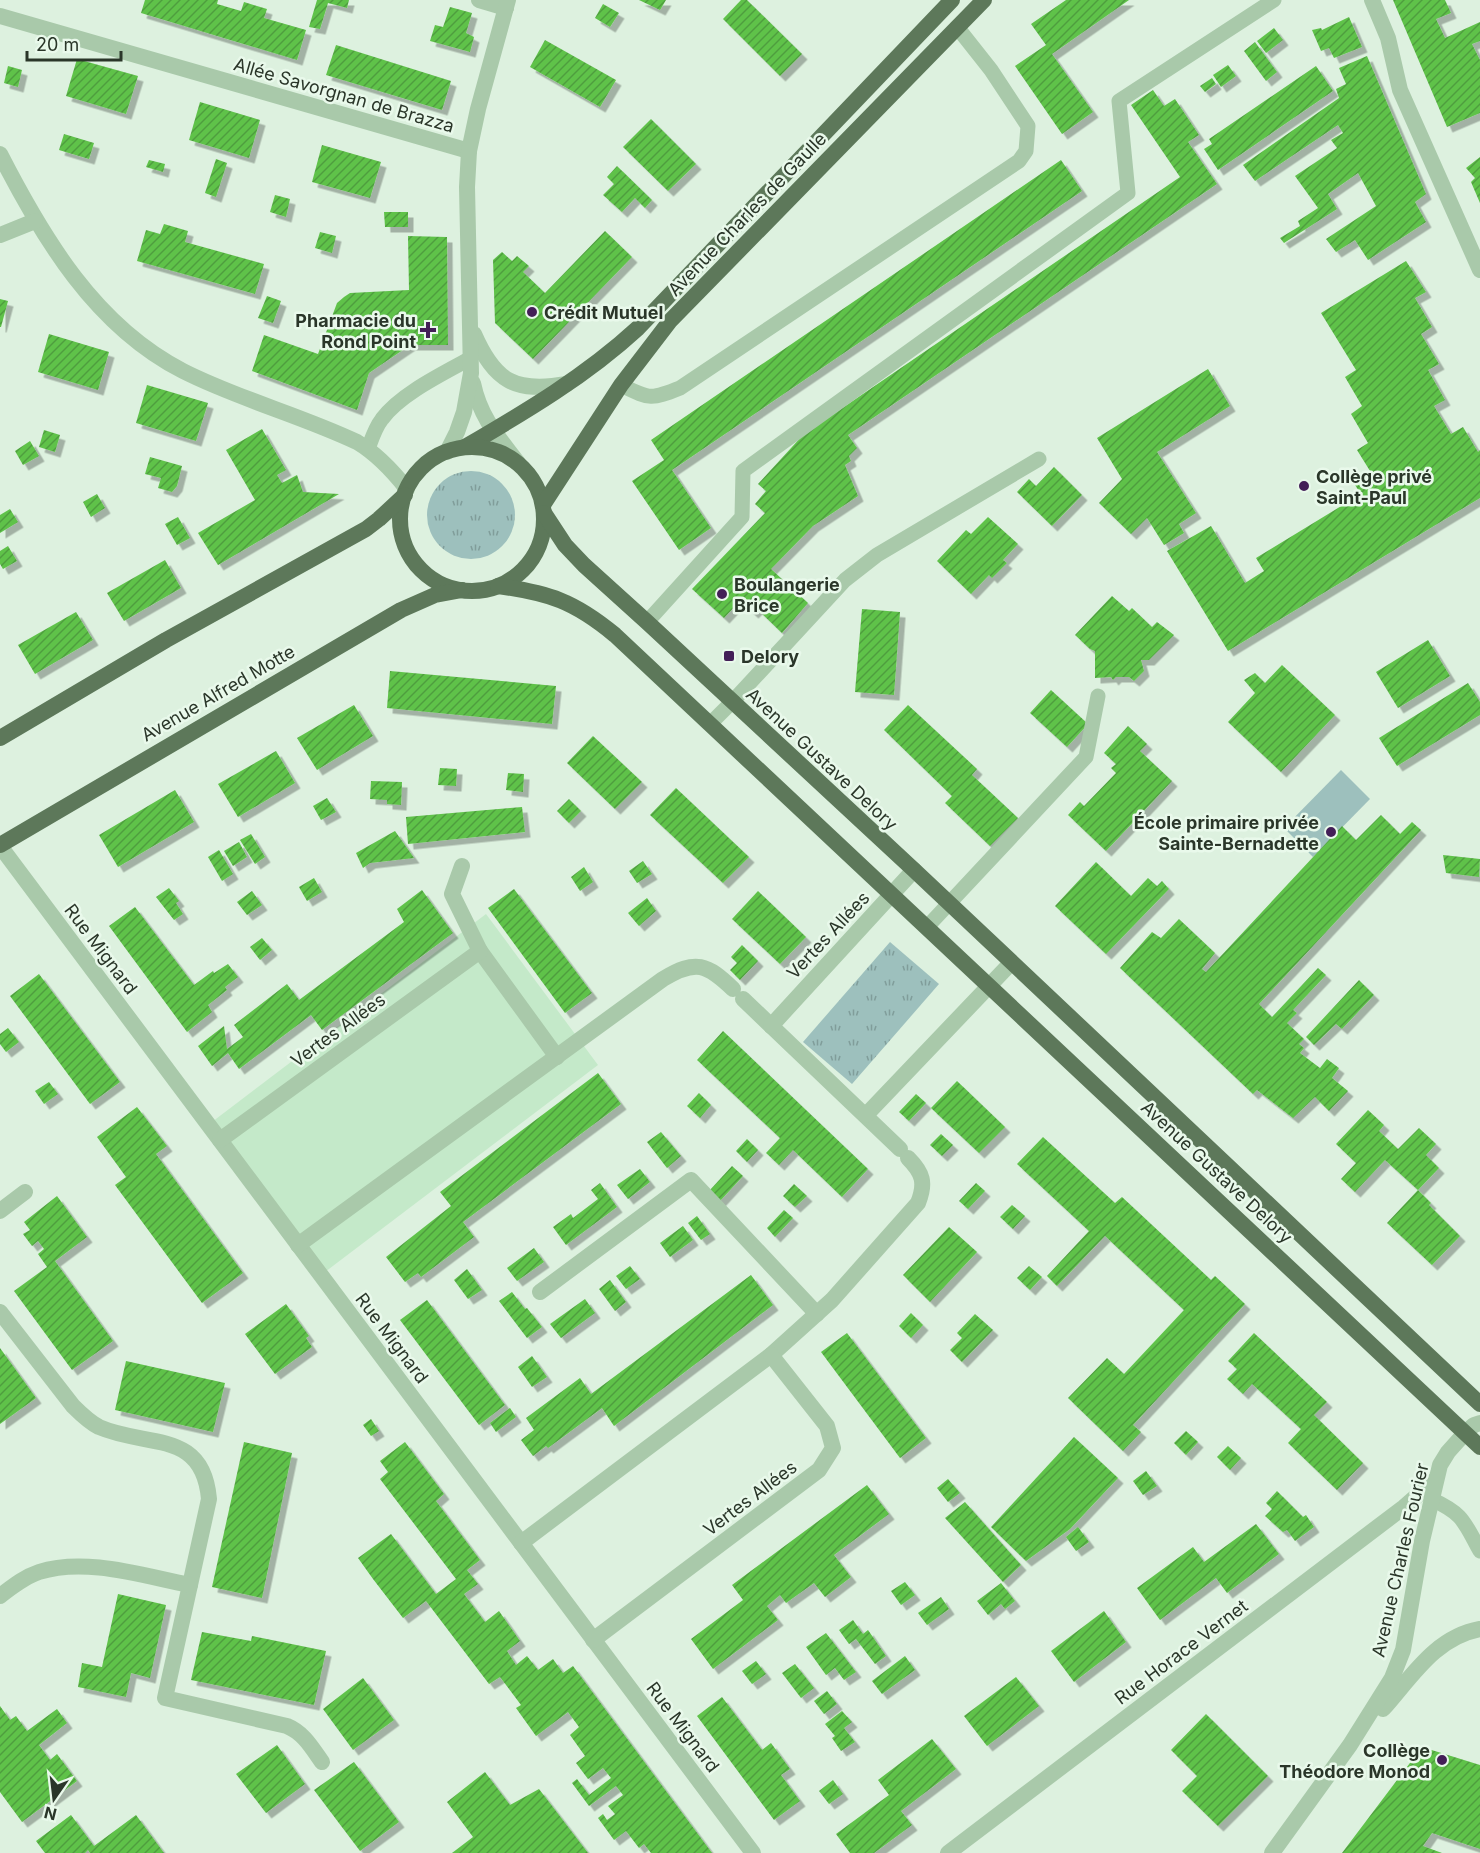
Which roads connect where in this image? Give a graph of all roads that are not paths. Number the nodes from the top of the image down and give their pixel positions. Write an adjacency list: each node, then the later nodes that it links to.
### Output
1 (479, 0): 6 (street)
2 (952, 0): 16 (main road, Avenue Charles de Gaulle)
3 (984, 0): 8 (main road, Avenue Charles de Gaulle)
4 (1274, 0): 28 (lane)
5 (1372, 0): 13 (street)
6 (507, 4): 9 (street)
7 (0, 16): 9 (street, Allée Savorgnan de Brazza)
8 (957, 27): 17 (main road, Avenue Charles de Gaulle); 17 (lane)
9 (469, 151): 14 (street)
10 (0, 154): 11 (street)
11 (35, 221): 12 (street); 20 (street)
12 (0, 235)
13 (1479, 265)
14 (471, 327): 15 (street); 16 (street)
15 (471, 366): 18 (street); 20 (lane); 21 (street)
16 (567, 384): 18 (main road, Avenue Charles de Gaulle)
17 (621, 385): 25 (main road, Avenue Charles de Gaulle)
18 (493, 431): 19 (main road, Avenue Charles de Gaulle); 23 (street)
19 (465, 447): 21 (main road); 23 (main road)
20 (368, 449): 24 (street)
21 (447, 452): 24 (main road)
22 (1039, 459): 30 (lane)
23 (518, 464): 25 (main road)
24 (406, 492): 27 (main road); 32 (main road)
25 (544, 509): 26 (main road); 28 (main road, Avenue Gustave Delory)
26 (498, 586): 27 (main road); 31 (main road, Avenue Gustave Delory)
27 (462, 590): 33 (main road, Avenue Alfred Motte)
28 (647, 621): 30 (main road, Avenue Gustave Delory)
29 (1098, 696): 37 (lane)
30 (732, 702): 31 (lane); 35 (main road, Avenue Gustave Delory)
31 (711, 723): 36 (main road, Avenue Gustave Delory)
32 (0, 738)
33 (0, 845): 45 (street, Rue Mignard)
34 (462, 866): 39 (street)
35 (914, 870): 36 (street, Vertes Allées); 37 (main road, Avenue Gustave Delory)
36 (892, 894): 38 (main road, Avenue Gustave Delory); 42 (street, Vertes Allées)
37 (949, 904): 38 (lane); 40 (main road, Avenue Gustave Delory)
38 (927, 927): 41 (main road, Avenue Gustave Delory)
39 (480, 951): 43 (street); 45 (street, Vertes Allées)
40 (1011, 963): 41 (street); 53 (main road, Avenue Gustave Delory)
41 (989, 985): 44 (street); 55 (main road, Avenue Gustave Delory)
42 (771, 1026): 43 (street); 44 (street)
43 (556, 1057): 48 (street)
44 (866, 1114): 51 (street)
45 (220, 1140): 48 (street, Rue Mignard)
46 (25, 1192): 47 (street)
47 (0, 1211)
48 (298, 1245): 59 (street, Rue Mignard)
49 (540, 1292): 51 (street)
50 (0, 1312): 61 (street)
51 (817, 1314): 52 (street)
52 (771, 1355): 59 (street); 64 (street, Vertes Allées)
53 (1480, 1404)
54 (1480, 1423): 55 (street, Avenue Charles Fourier)
55 (1465, 1433): 56 (main road, Avenue Gustave Delory); 57 (street, Avenue Charles Fourier)
56 (1480, 1447)
57 (1435, 1480): 58 (street, Avenue Charles Fourier); 68 (street, Rue Horace Vernet)
58 (1431, 1499): 60 (lane); 65 (street, Avenue Charles Fourier)
59 (521, 1543): 64 (street, Rue Mignard)
60 (1480, 1551)
61 (190, 1585): 62 (street); 66 (street)
62 (0, 1596)
63 (1480, 1629): 65 (street, Avenue Charles Fourier)
64 (593, 1640): 67 (street, Rue Mignard)
65 (1350, 1745): 69 (street, Avenue Charles Fourier)
66 (322, 1762)
67 (753, 1853)
68 (948, 1853)
69 (1272, 1853)

